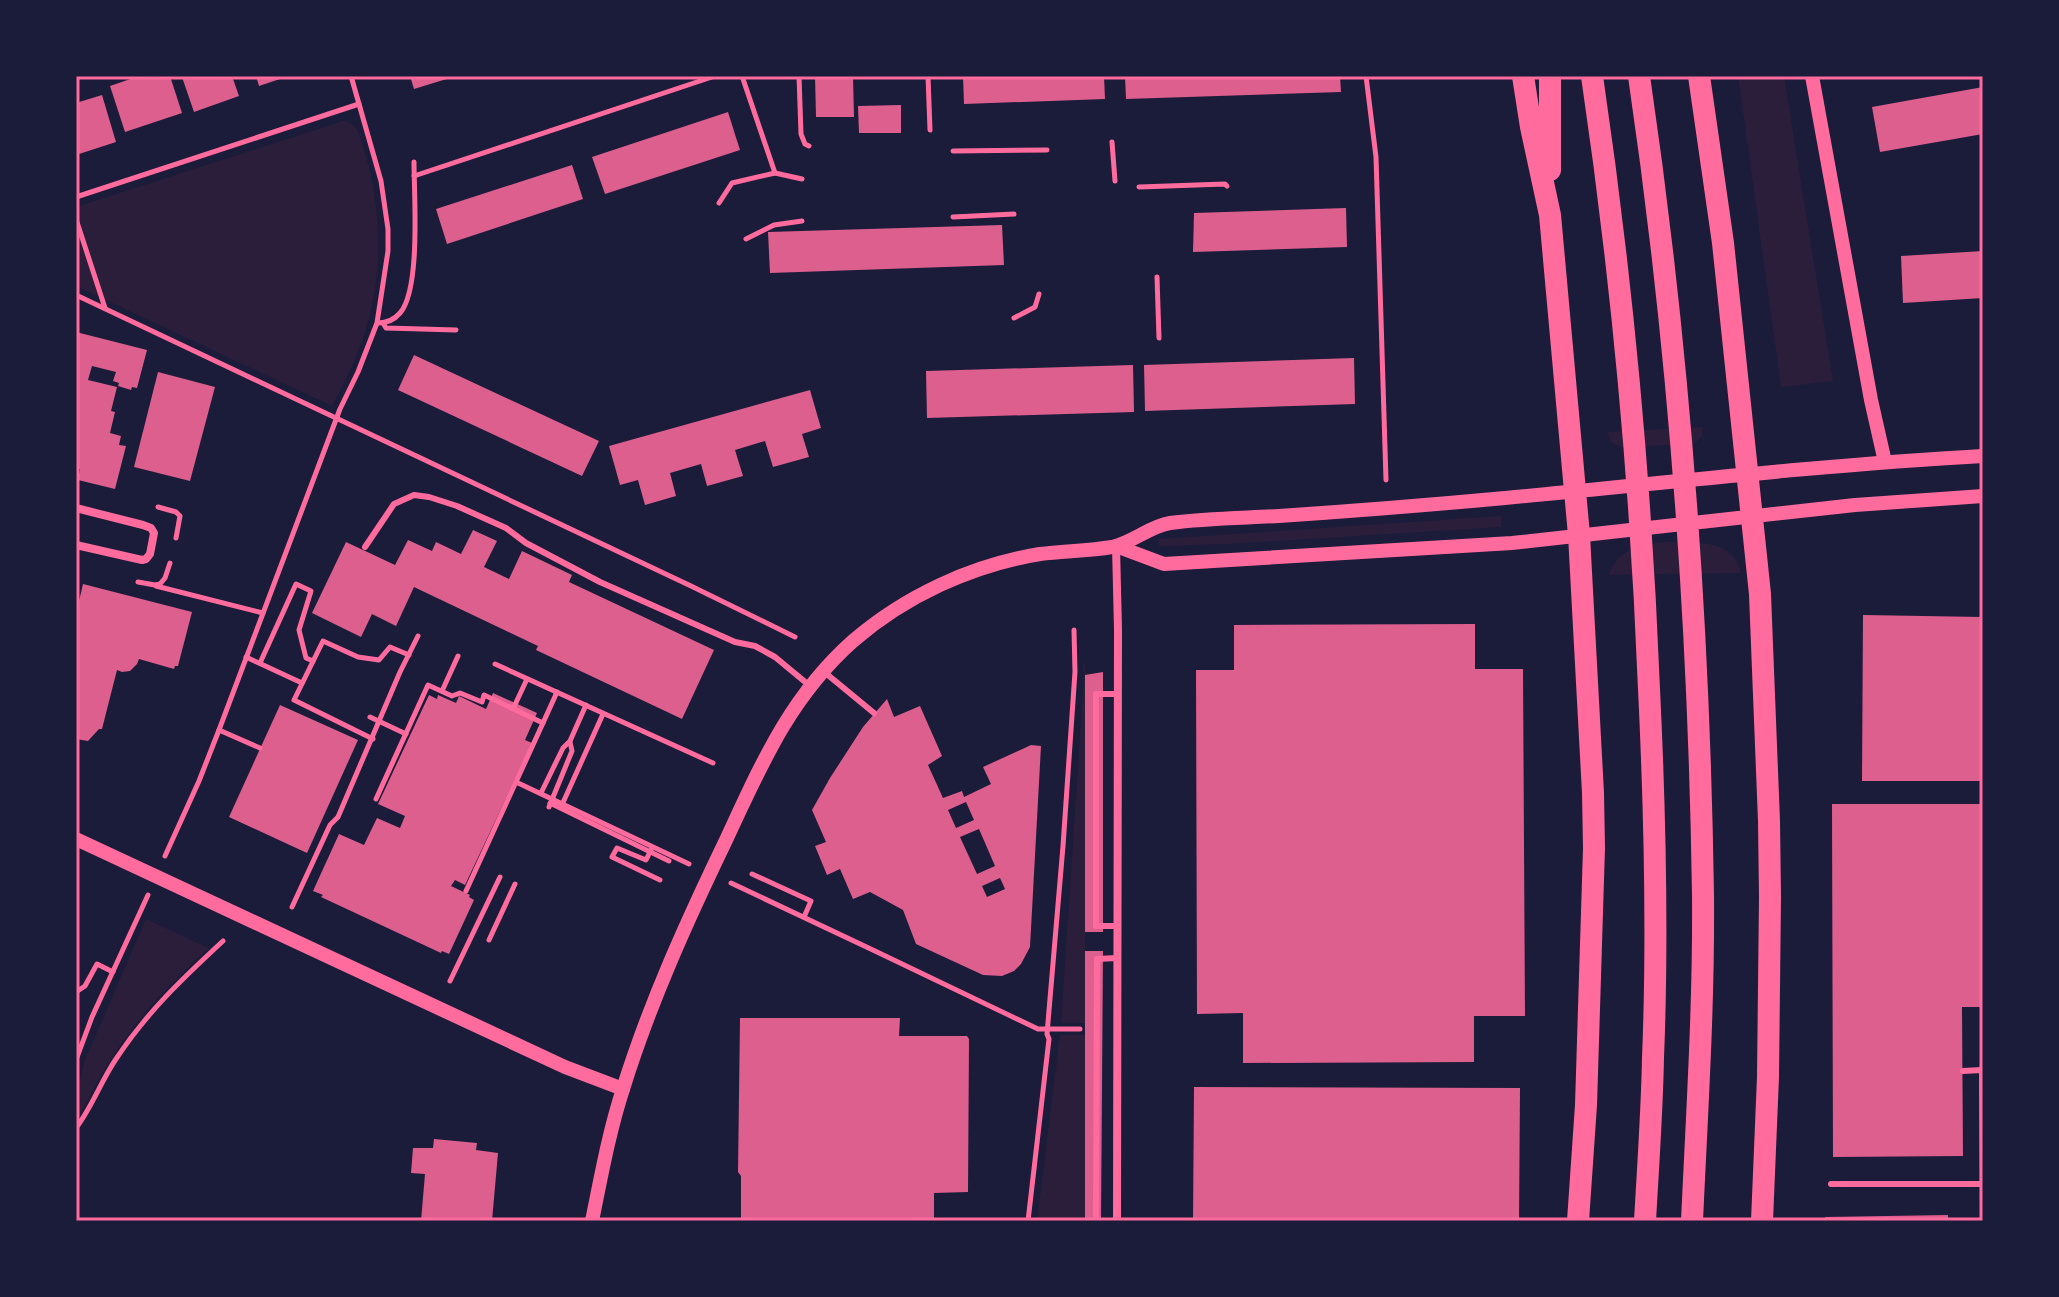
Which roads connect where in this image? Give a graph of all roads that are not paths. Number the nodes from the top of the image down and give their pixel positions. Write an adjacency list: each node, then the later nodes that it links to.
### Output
1 (1523, 76): 7 (highway)
2 (1550, 76): 7 (highway)
3 (1592, 76): 36 (highway)
4 (1639, 76): 37 (highway)
5 (1812, 76): 9 (street)
6 (1699, 77): 10 (highway)
7 (1550, 215): 11 (highway)
8 (1983, 456): 9 (street)
9 (1885, 462): 10 (street)
10 (1747, 475): 11 (street); 14 (highway)
11 (1575, 491): 15 (highway); 17 (street)
12 (1983, 496): 14 (street)
13 (76, 508): 16 (street)
14 (1752, 517): 15 (street); 38 (highway)
15 (1579, 535): 17 (street); 35 (highway)
16 (76, 545)
17 (1116, 546): 19 (street); 21 (street)
18 (365, 547): 20 (lane)
19 (823, 671): 20 (street); 22 (lane)
20 (810, 686): 28 (street)
21 (1118, 694): 24 (street); 24 (lane)
22 (874, 713)
23 (76, 839): 28 (street)
24 (1117, 926): 25 (street)
25 (1117, 958): 33 (lane); 34 (street)
26 (1982, 1070): 27 (lane); 30 (lane)
27 (1963, 1071)
28 (623, 1089): 32 (street)
29 (1831, 1184): 30 (lane)
30 (1982, 1184): 31 (lane)
31 (1983, 1205)
32 (592, 1221)
33 (1096, 1221)
34 (1117, 1221)
35 (1578, 1221)
36 (1645, 1221)
37 (1692, 1221)
38 (1762, 1221)

